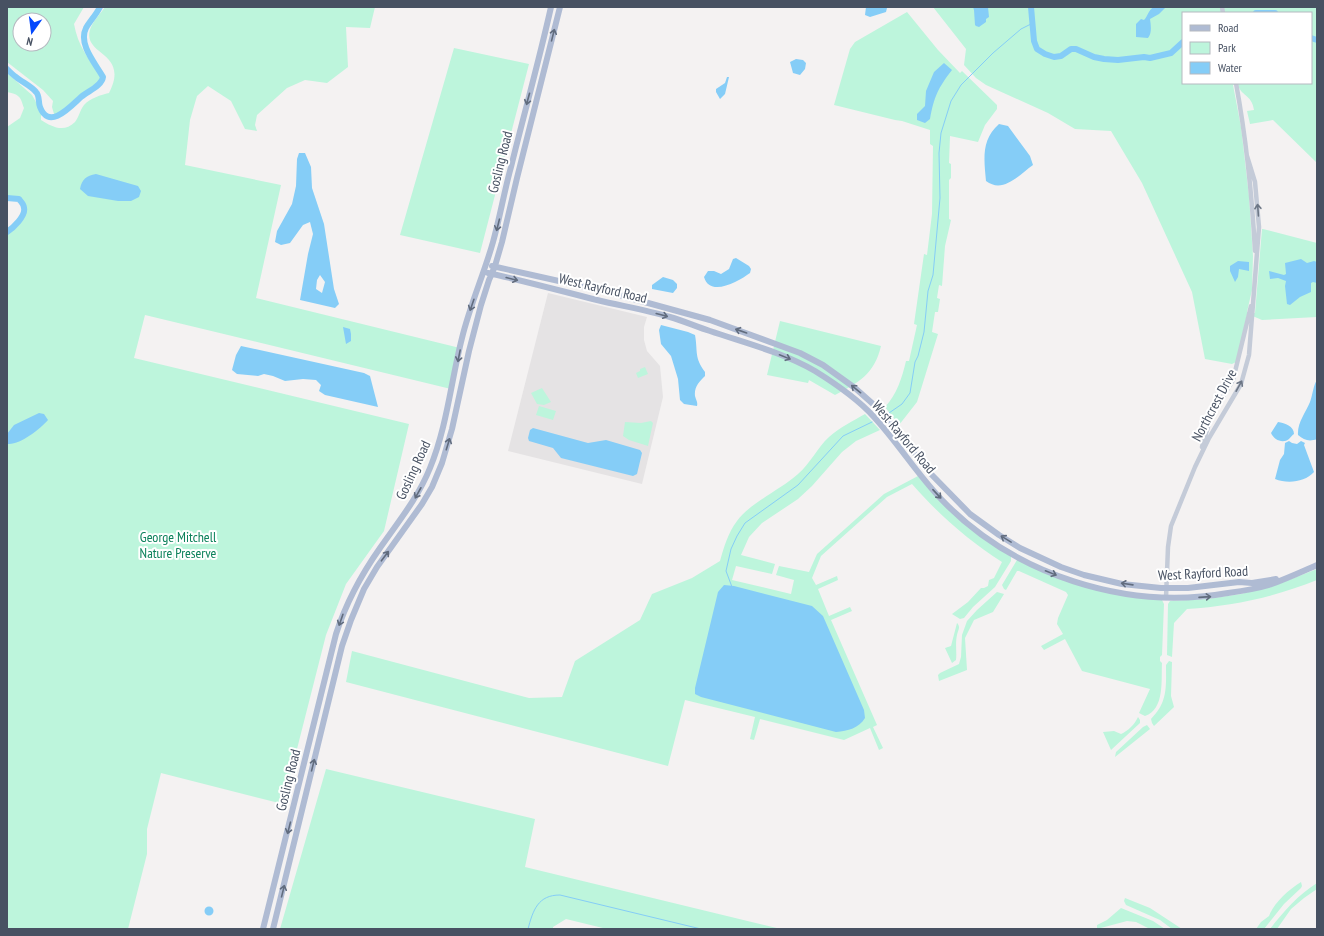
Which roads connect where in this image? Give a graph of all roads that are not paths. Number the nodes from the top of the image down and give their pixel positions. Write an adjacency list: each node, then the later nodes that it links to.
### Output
1 (551, 7): 4 (main road, Gosling Road, one-way to 4)
2 (560, 7): 5 (main road, Gosling Road, one-way to 2)
3 (1236, 84): 8 (street, Northcrest Drive)
4 (486, 265): 5 (main road, West Rayford Road); 6 (main road, Gosling Road)
5 (495, 266): 7 (main road, Gosling Road); 9 (main road, West Rayford Road, one-way to 5)
6 (483, 272): 7 (main road, West Rayford Road); 16 (main road, Gosling Road, one-way to 16)
7 (492, 274): 10 (main road, West Rayford Road, one-way to 10); 17 (main road, Gosling Road, one-way to 7)
8 (1254, 291): 11 (street, Northcrest Drive); 11 (street, Northcrest Drive, one-way to 8)
9 (756, 336): 10 (main road); 14 (main road, West Rayford Road, one-way to 9)
10 (753, 345): 15 (main road, West Rayford Road, one-way to 15)
11 (1200, 457): 14 (street, Northcrest Drive)
12 (1317, 565): 13 (main road, West Rayford Road)
13 (1287, 577): 14 (main road, West Rayford Road); 15 (main road, West Rayford Road, one-way to 13)
14 (1166, 588): 15 (street, Northcrest Drive)
15 (1166, 598)
16 (263, 929)
17 (273, 929)

